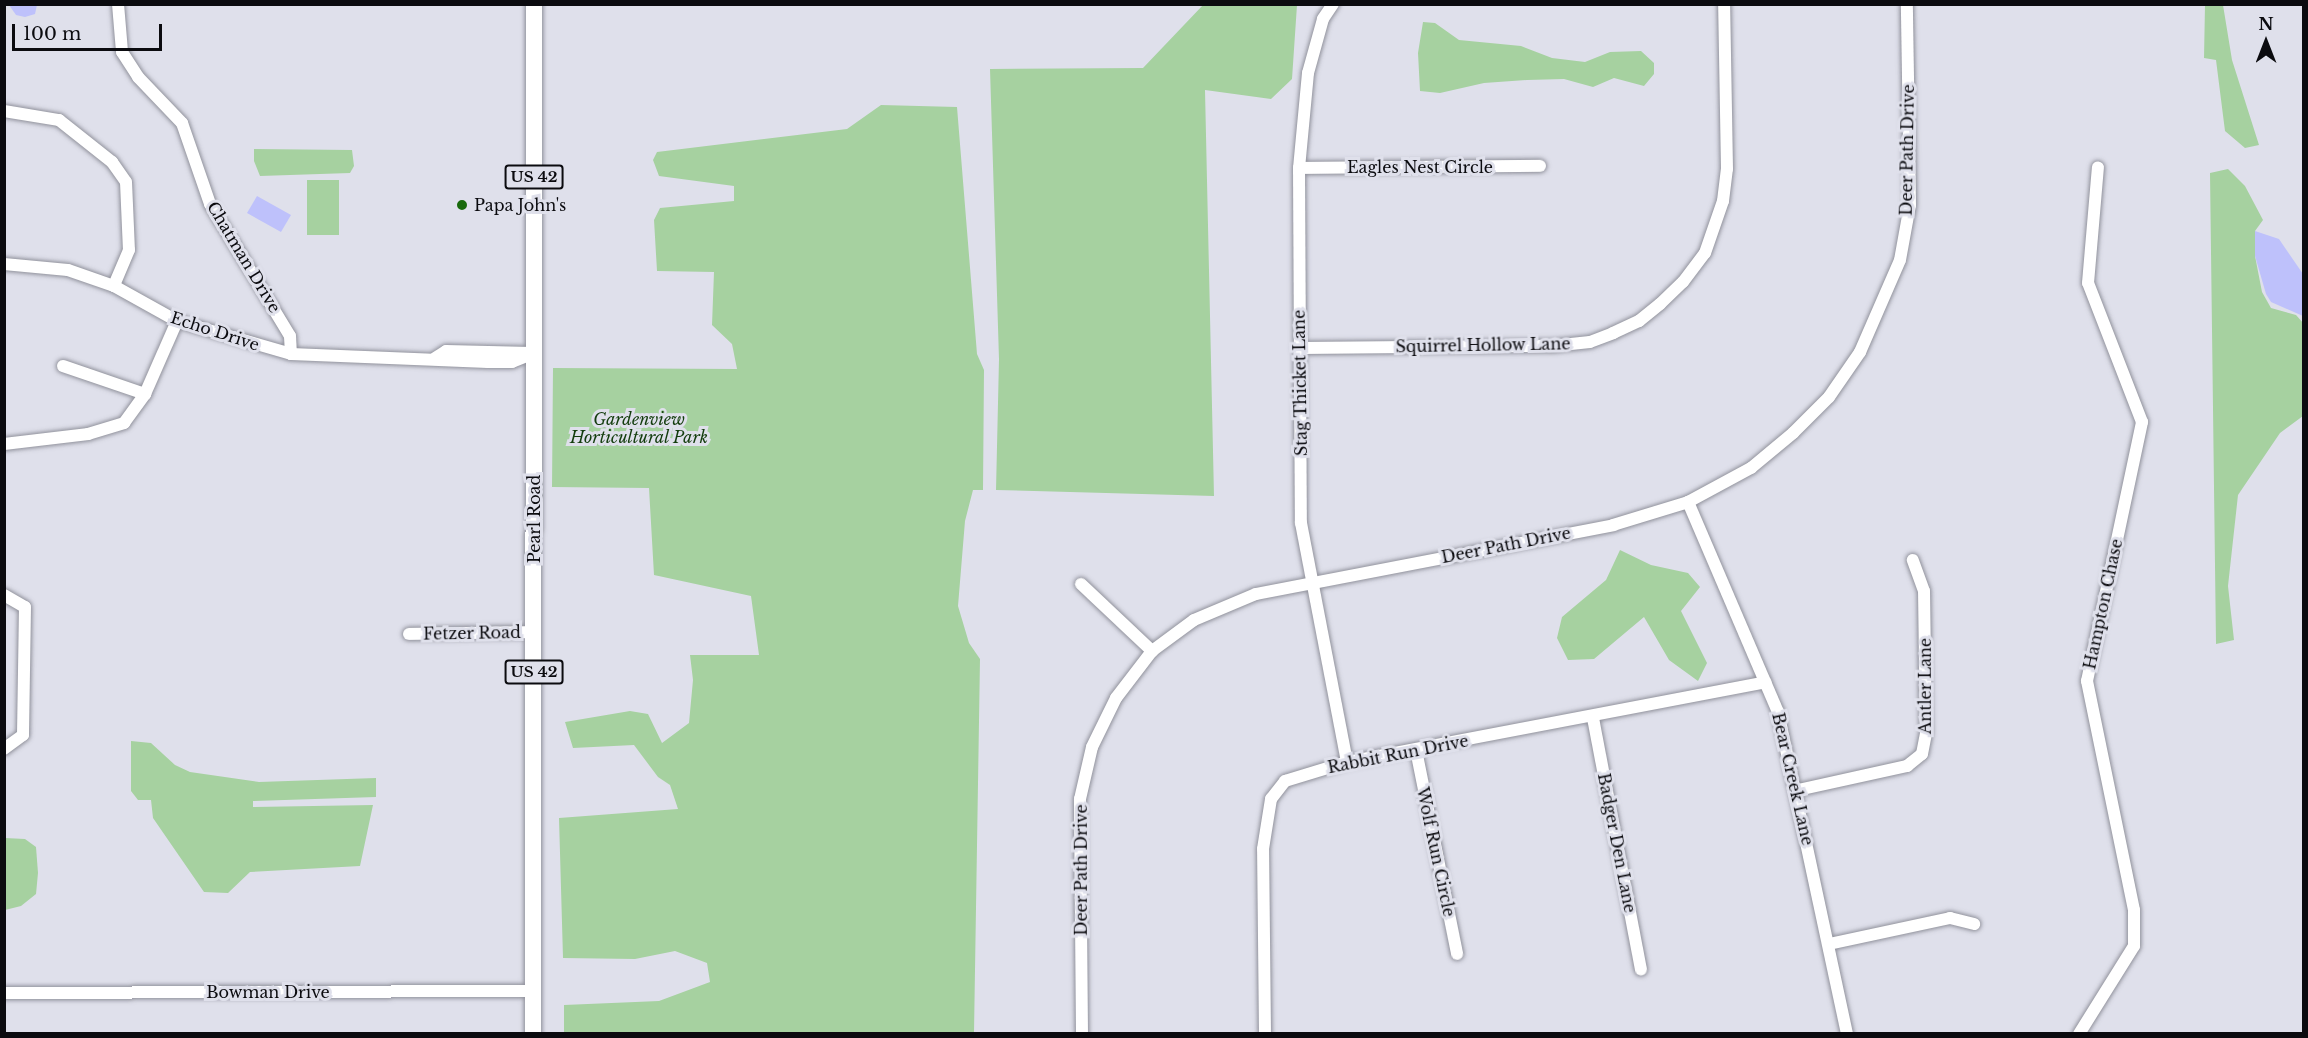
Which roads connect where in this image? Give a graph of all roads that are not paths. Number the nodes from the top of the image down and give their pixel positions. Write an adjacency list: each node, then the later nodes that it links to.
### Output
1 (118, 4): 15 (street, Chatman Drive)
2 (534, 4): 14 (main road, Pearl Road / US 42)
3 (1333, 4): 9 (street, Stag Thicket Lane)
4 (1724, 4): 13 (street, Squirrel Hollow Lane)
5 (1908, 4): 19 (street, Deer Path Drive)
6 (4, 111): 11 (street)
7 (1540, 166): 9 (street, Eagles Nest Circle)
8 (2098, 167): 43 (street, Hampton Chase)
9 (1299, 168): 13 (street, Stag Thicket Lane)
10 (4, 264): 11 (street, Echo Drive)
11 (114, 286): 12 (street, Echo Drive)
12 (177, 321): 15 (street, Echo Drive); 17 (street)
13 (1299, 348): 21 (street, Stag Thicket Lane)
14 (534, 353): 15 (street, Echo Drive); 24 (main road, Pearl Road / US 42)
15 (291, 354)
16 (63, 366): 17 (street)
17 (145, 394): 18 (street)
18 (4, 444)
19 (1688, 502): 21 (street, Deer Path Drive); 27 (street, Bear Creek Lane)
20 (1913, 560): 32 (street, Antler Lane)
21 (1311, 582): 26 (street, Deer Path Drive); 31 (street, Stag Thicket Lane)
22 (1081, 584): 26 (street)
23 (4, 595): 29 (street)
24 (534, 632): 25 (street, Fetzer Road); 37 (main road, Pearl Road / US 42)
25 (409, 634)
26 (1152, 651): 40 (street, Deer Path Drive)
27 (1765, 682): 28 (street, Rabbit Run Drive); 32 (street, Bear Creek Lane)
28 (1593, 718): 30 (street, Rabbit Run Drive); 36 (street, Badger Den Lane)
29 (4, 749)
30 (1416, 750): 31 (street, Rabbit Run Drive); 35 (street, Wolf Run Circle)
31 (1347, 762): 41 (street, Rabbit Run Drive)
32 (1798, 790): 34 (street, Bear Creek Lane)
33 (1974, 924): 34 (street)
34 (1829, 944): 42 (street, Bear Creek Lane)
35 (1457, 954)
36 (1641, 969)
37 (532, 991): 38 (street, Bowman Drive); 39 (main road, Pearl Road / US 42)
38 (4, 993)
39 (533, 1034)
40 (1082, 1034)
41 (1265, 1034)
42 (1847, 1034)
43 (2079, 1034)

